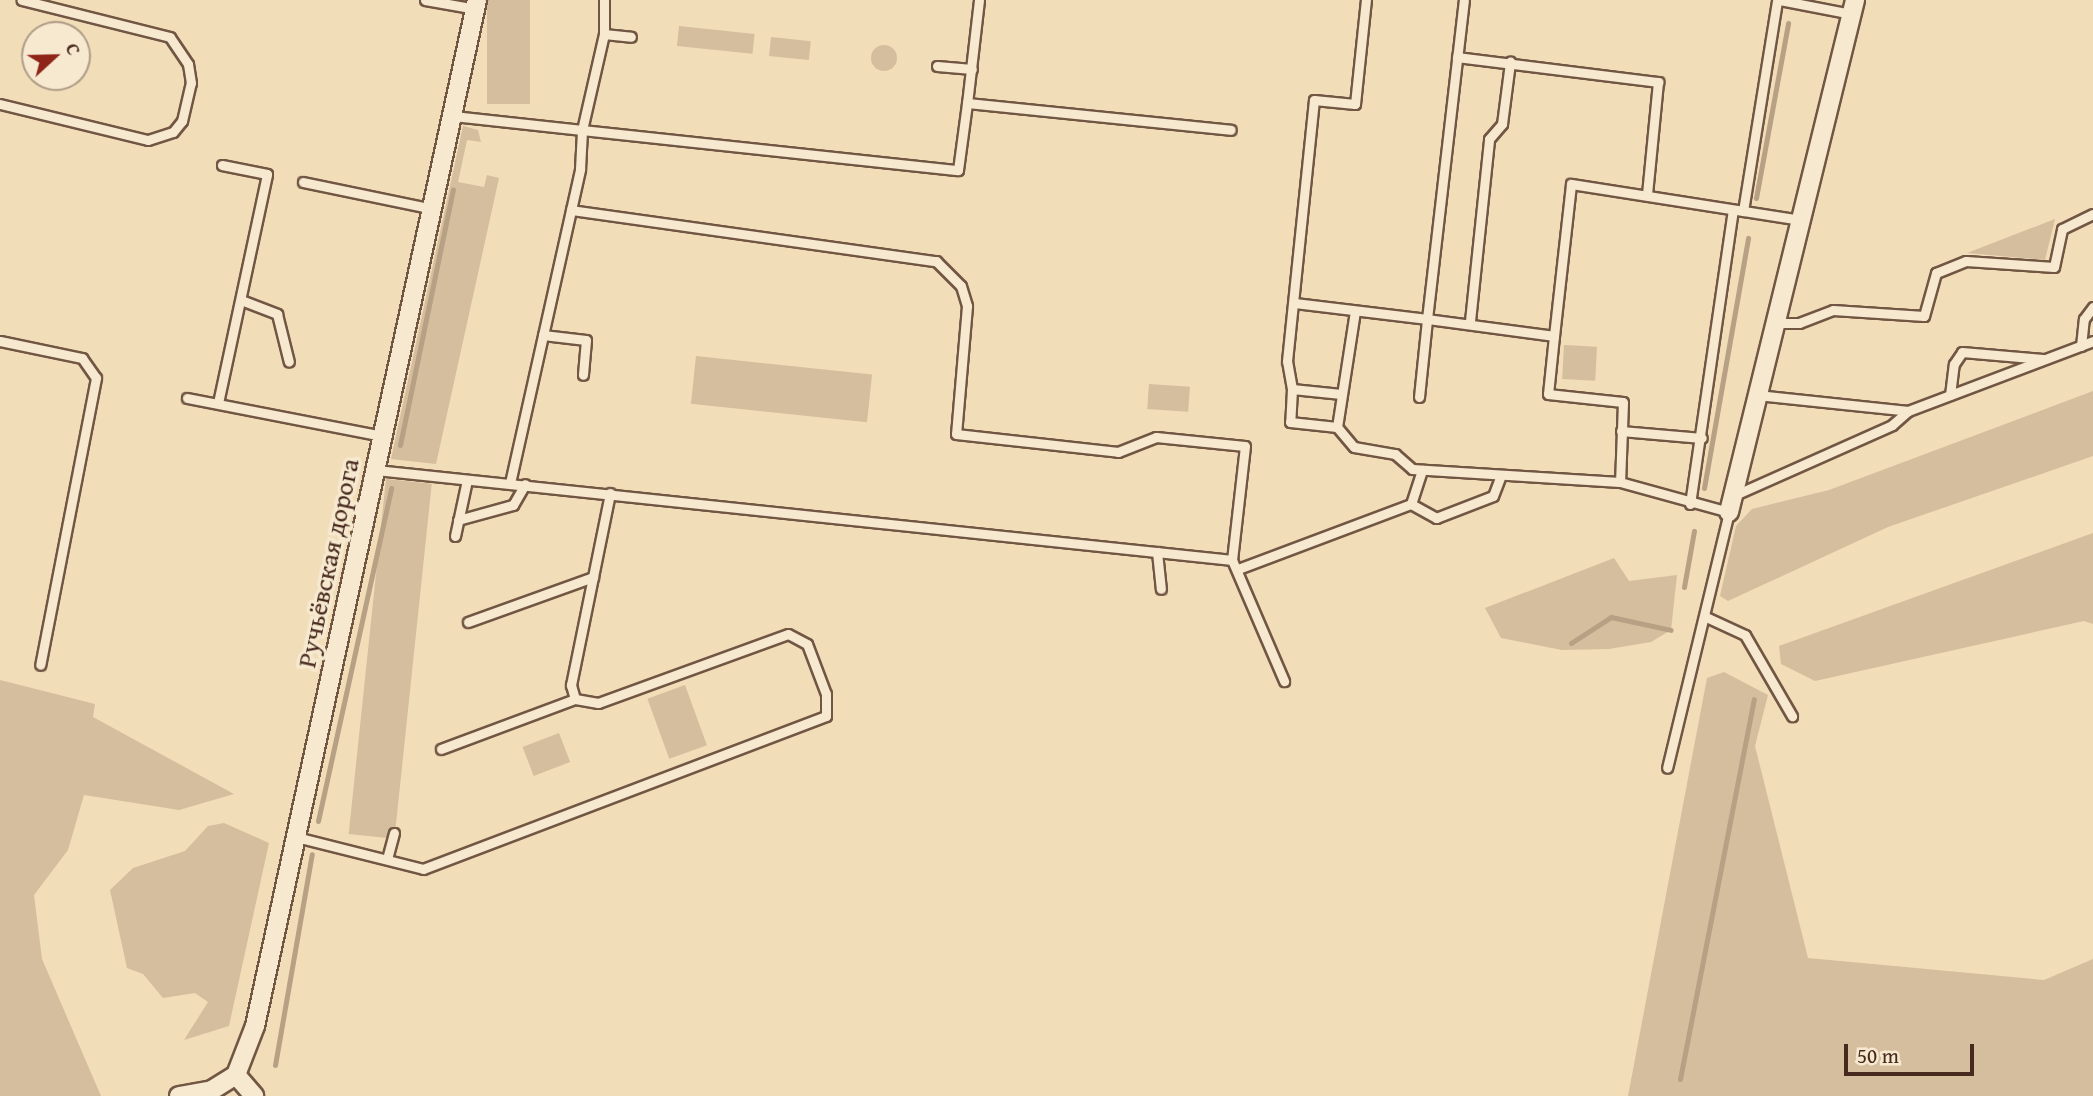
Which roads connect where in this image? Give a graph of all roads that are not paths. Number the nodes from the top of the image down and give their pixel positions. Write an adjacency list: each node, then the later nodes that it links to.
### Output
1 (22, 0): 17 (lane)
2 (425, 0): 8 (lane)
3 (604, 0): 10 (lane)
4 (979, 0): 15 (lane)
5 (1366, 0): 30 (lane)
6 (1464, 0): 12 (lane)
7 (1778, 0): 9 (lane); 25 (lane)
8 (477, 4): 18 (street, Ручьёвская дорога)
9 (1853, 7): 28 (street)
10 (604, 34): 11 (lane); 19 (lane)
11 (631, 37)
12 (1457, 57): 13 (lane); 33 (lane)
13 (1510, 62): 23 (lane); 34 (lane)
14 (937, 66): 15 (lane)
15 (972, 69): 16 (lane)
16 (967, 103): 19 (lane); 20 (lane)
17 (0, 104)
18 (453, 116): 19 (lane); 24 (street, Ручьёвская дорога)
19 (582, 130): 26 (lane)
20 (1231, 130)
21 (222, 166): 29 (lane)
22 (303, 182): 24 (lane)
23 (1647, 195): 25 (lane); 37 (lane)
24 (433, 209): 54 (street, Ручьёвская дорога)
25 (1738, 210): 28 (lane); 55 (lane)
26 (571, 211): 36 (lane); 70 (lane)
27 (2093, 214): 35 (lane)
28 (1801, 220): 35 (street)
29 (241, 300): 42 (lane); 50 (lane)
30 (1295, 303): 32 (lane); 44 (lane)
31 (2093, 307): 40 (lane)
32 (1355, 311): 33 (lane); 45 (lane)
33 (1427, 319): 34 (lane); 48 (lane)
34 (1470, 321): 37 (lane)
35 (1775, 323): 46 (street)
36 (543, 335): 43 (lane); 61 (lane)
37 (1554, 336): 53 (lane)
38 (0, 341): 76 (lane)
39 (2093, 341): 40 (lane)
40 (2081, 346): 41 (lane)
41 (2045, 359): 47 (lane); 47 (lane)
42 (289, 362)
43 (583, 375)
44 (1292, 389): 45 (lane); 52 (lane)
45 (1340, 394): 52 (lane)
46 (1757, 395): 51 (lane); 66 (street)
47 (1950, 395): 51 (lane)
48 (1419, 397)
49 (187, 398): 50 (lane)
50 (218, 404): 54 (lane)
51 (1908, 411): 66 (lane)
52 (1337, 427): 57 (lane)
53 (1621, 430): 55 (lane); 60 (lane)
54 (383, 436): 56 (street, Ручьёвская дорога)
55 (1702, 438): 65 (lane)
56 (376, 470): 59 (lane); 83 (street, Ручьёвская дорога)
57 (1422, 470): 58 (lane); 64 (lane)
58 (1501, 475): 60 (lane); 64 (lane)
59 (467, 480): 61 (lane); 67 (lane)
60 (1620, 482): 65 (lane)
61 (510, 483): 62 (lane)
62 (525, 484): 63 (lane); 67 (lane)
63 (610, 493): 69 (lane); 72 (lane)
64 (1411, 503): 71 (lane)
65 (1690, 504): 66 (lane)
66 (1731, 504): 74 (lane)
67 (458, 520): 68 (lane)
68 (455, 536)
69 (1157, 552): 70 (lane); 73 (lane)
70 (1232, 560): 71 (lane)
71 (1238, 569): 77 (lane)
72 (593, 577): 75 (lane); 78 (lane)
73 (1161, 589)
74 (1706, 617): 79 (lane); 81 (lane)
75 (468, 622)
76 (40, 665)
77 (1284, 681)
78 (575, 699): 80 (lane); 84 (lane)
79 (1791, 716)
80 (441, 749)
81 (1667, 768)
82 (394, 833): 84 (lane)
83 (296, 837): 84 (lane); 85 (street, Ручьёвская дорога)
84 (387, 859)
85 (236, 1075): 86 (street); 87 (street)
86 (179, 1096)
87 (254, 1096)

